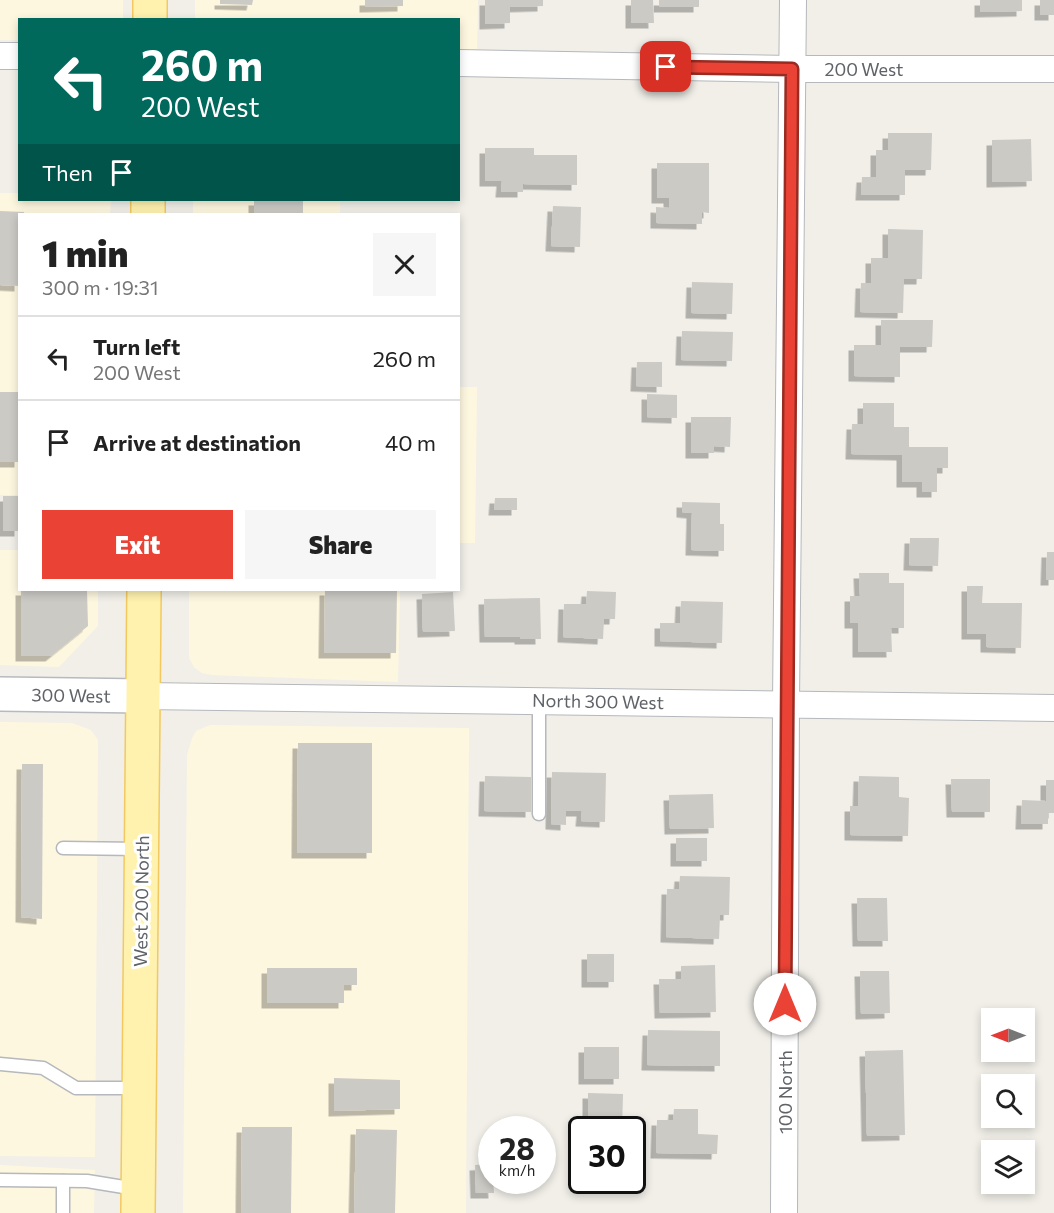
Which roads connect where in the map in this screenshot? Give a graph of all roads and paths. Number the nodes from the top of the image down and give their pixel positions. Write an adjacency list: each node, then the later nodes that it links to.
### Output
1 (150, 0): 3 (main road)
2 (793, 0): 7 (street, 100 North)
3 (150, 18)
4 (0, 56): 5 (street)
5 (18, 56)
6 (460, 63): 7 (street, 200 West)
7 (792, 69): 8 (street, 200 West); 13 (street, 100 North)
8 (1054, 69)
9 (144, 591): 11 (main road, West 200 North)
10 (0, 694): 11 (street, 300 West)
11 (143, 696): 12 (street, North 300 West); 17 (main road, West 200 North)
12 (539, 701): 13 (street, North 300 West); 15 (lane)
13 (786, 703): 14 (street, North 300 West); 24 (street, 100 North)
14 (1054, 708)
15 (539, 814)
16 (63, 848): 17 (lane)
17 (142, 849): 19 (main road, West 200 North)
18 (0, 1064): 19 (lane)
19 (139, 1088): 22 (main road, West 200 North)
20 (0, 1180): 21 (lane)
21 (63, 1181): 22 (lane); 23 (lane)
22 (138, 1201)
23 (63, 1213)
24 (784, 1213)

